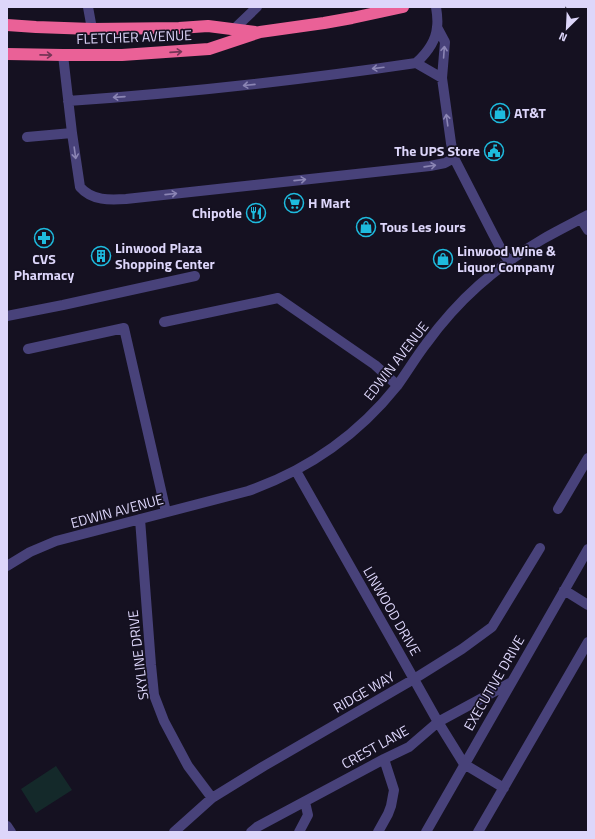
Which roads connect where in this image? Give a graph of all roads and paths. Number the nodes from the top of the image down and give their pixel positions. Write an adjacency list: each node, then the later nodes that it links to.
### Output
1 (88, 7): 7 (street)
2 (256, 7): 8 (street)
3 (403, 7): 9 (highway, FLETCHER AVENUE)
4 (436, 7): 6 (street)
5 (7, 25): 7 (highway, FLETCHER AVENUE)
6 (438, 27): 12 (street); 13 (street, one-way to 6)
7 (92, 29): 8 (highway, FLETCHER AVENUE)
8 (234, 29): 9 (highway, FLETCHER AVENUE)
9 (260, 32): 11 (highway, FLETCHER AVENUE, one-way to 9)
10 (7, 54): 11 (highway, FLETCHER AVENUE, one-way to 11)
11 (63, 55): 14 (street)
12 (416, 63): 13 (street); 14 (street, one-way to 14)
13 (442, 78): 17 (street, one-way to 13)
14 (68, 100): 15 (street)
15 (72, 133): 16 (street); 17 (street, one-way to 17)
16 (27, 137)
17 (454, 158): 20 (street)
18 (585, 217): 19 (street); 20 (street, EDWIN AVENUE)
19 (588, 230)
20 (509, 261): 25 (street, EDWIN AVENUE)
21 (195, 276): 22 (street)
22 (7, 316)
23 (164, 322): 25 (street)
24 (28, 349): 29 (street)
25 (397, 385): 27 (street, EDWIN AVENUE)
26 (588, 458): 28 (street)
27 (296, 471): 29 (street, EDWIN AVENUE); 37 (street, LINWOOD DRIVE)
28 (558, 509)
29 (166, 512): 30 (street, EDWIN AVENUE)
30 (140, 519): 33 (street, EDWIN AVENUE); 43 (street, SKYLINE DRIVE)
31 (540, 548): 37 (street, RIDGE WAY)
32 (588, 549): 34 (street, EXECUTIVE DRIVE)
33 (7, 566)
34 (564, 590): 35 (street); 38 (street, EXECUTIVE DRIVE)
35 (588, 605)
36 (588, 642): 42 (street)
37 (414, 679): 39 (street, LINWOOD DRIVE); 43 (street, RIDGE WAY)
38 (511, 683): 39 (street, CREST LANE); 41 (street, EXECUTIVE DRIVE)
39 (438, 722): 40 (street, CREST LANE); 41 (street, LINWOOD DRIVE)
40 (384, 759): 44 (street, CREST LANE); 50 (street)
41 (464, 764): 42 (street); 51 (street, EXECUTIVE DRIVE)
42 (504, 788): 52 (street)
43 (212, 798): 47 (street, RIDGE WAY)
44 (305, 802): 48 (street, CREST LANE); 49 (street)
45 (7, 826): 46 (street)
46 (12, 832)
47 (174, 832)
48 (251, 832)
49 (299, 832)
50 (378, 832)
51 (426, 832)
52 (478, 832)

